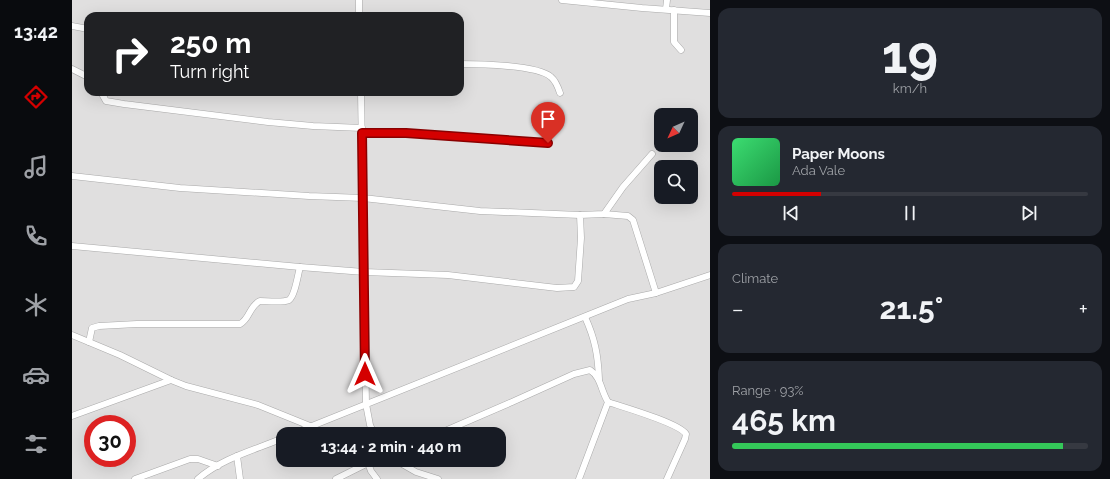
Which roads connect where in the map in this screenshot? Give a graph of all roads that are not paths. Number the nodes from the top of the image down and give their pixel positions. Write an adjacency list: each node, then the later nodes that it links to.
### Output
1 (359, 0): 6 (street)
2 (562, 0): 4 (street)
3 (667, 0): 4 (street)
4 (666, 10): 5 (street)
5 (674, 10): 7 (street); 10 (street)
6 (360, 12)
7 (710, 13)
8 (72, 26): 9 (street)
9 (84, 28)
10 (681, 50)
11 (464, 64): 14 (street)
12 (72, 69): 13 (street)
13 (84, 75)
14 (560, 93)
15 (103, 96): 17 (street)
16 (361, 96): 17 (street)
17 (362, 130): 18 (street); 21 (street)
18 (548, 143)
19 (652, 154): 22 (street)
20 (72, 176): 21 (street)
21 (363, 198): 23 (street); 26 (street)
22 (604, 214): 23 (street); 28 (street)
23 (580, 215): 26 (street)
24 (72, 246): 25 (street)
25 (300, 267): 26 (street); 31 (street)
26 (364, 272): 37 (street)
27 (710, 275): 28 (street)
28 (656, 293): 29 (street)
29 (585, 317): 32 (street); 37 (street)
30 (72, 335): 31 (street)
31 (88, 342): 35 (street)
32 (598, 360): 33 (street); 34 (street)
33 (590, 370): 34 (street); 41 (street)
34 (599, 379): 36 (street)
35 (171, 380): 38 (street); 39 (street)
36 (608, 402): 54 (street); 55 (street)
37 (366, 404): 39 (street); 40 (street)
38 (72, 416)
39 (310, 426)
40 (371, 427)
41 (454, 427)
42 (276, 441): 43 (street)
43 (237, 456): 44 (street); 50 (street)
44 (218, 466): 48 (street); 49 (street)
45 (359, 467): 51 (street)
46 (371, 467): 52 (street)
47 (407, 467): 53 (street)
48 (135, 479)
49 (198, 479)
50 (240, 479)
51 (336, 479)
52 (377, 479)
53 (438, 479)
54 (579, 479)
55 (667, 479)

